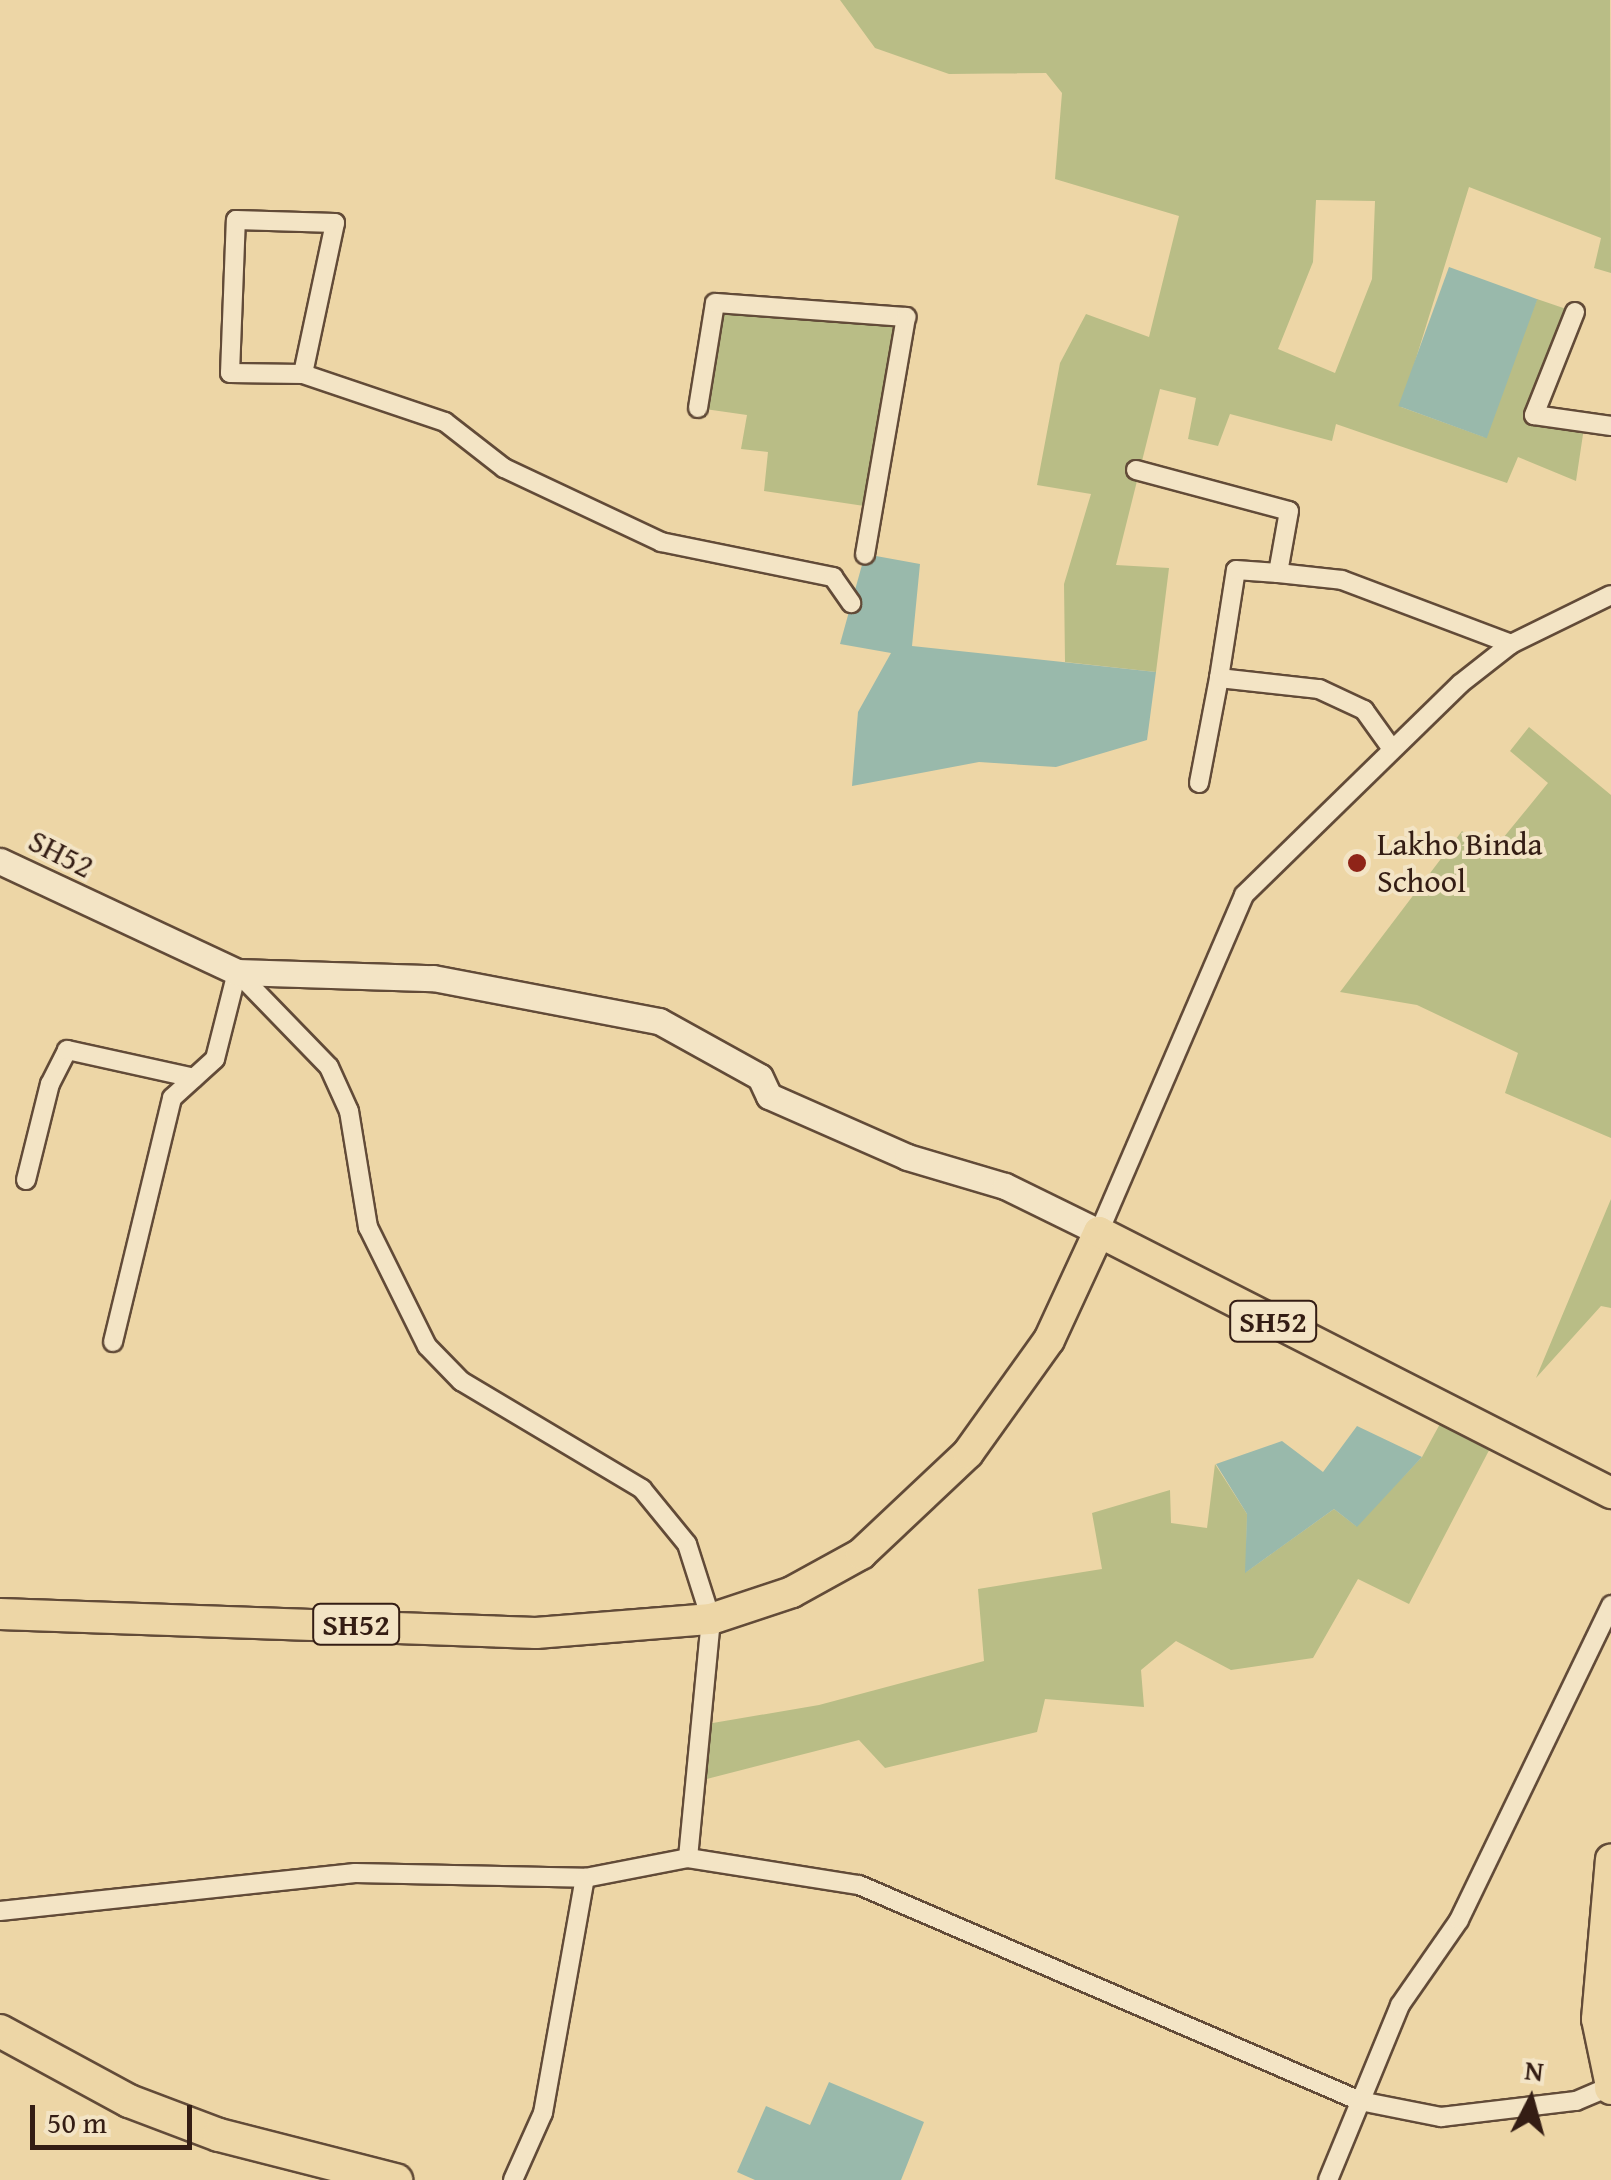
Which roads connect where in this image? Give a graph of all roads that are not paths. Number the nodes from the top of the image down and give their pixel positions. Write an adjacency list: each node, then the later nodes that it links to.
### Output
1 (1576, 312): 4 (street)
2 (303, 374): 2 (street); 9 (street)
3 (698, 408): 6 (street)
4 (1611, 426)
5 (1136, 470): 7 (street)
6 (865, 554)
7 (1278, 573): 10 (street); 11 (street)
8 (1611, 595): 10 (street)
9 (850, 603)
10 (1511, 644): 12 (street)
11 (1219, 678): 12 (street); 13 (street)
12 (1392, 750): 18 (street)
13 (1199, 784)
14 (0, 861): 15 (street, SH52 / SH52)
15 (236, 972): 16 (street); 18 (street, SH52 / SH52); 23 (street)
16 (194, 1078): 17 (street); 19 (street)
17 (26, 1180)
18 (1099, 1232): 20 (main road, SH52 / SH52); 23 (main road, SH52 / SH52)
19 (113, 1342)
20 (1611, 1492)
21 (1611, 1605): 30 (street)
22 (0, 1614): 23 (main road, SH52 / SH52)
23 (711, 1618): 24 (street)
24 (688, 1858): 26 (street); 30 (street)
25 (1611, 1860): 29 (main road)
26 (585, 1878): 27 (street); 32 (street)
27 (0, 1911)
28 (0, 2032): 31 (highway)
29 (1611, 2086): 30 (street)
30 (1360, 2100): 33 (street)
31 (396, 2180)
32 (513, 2180)
33 (1328, 2180)

